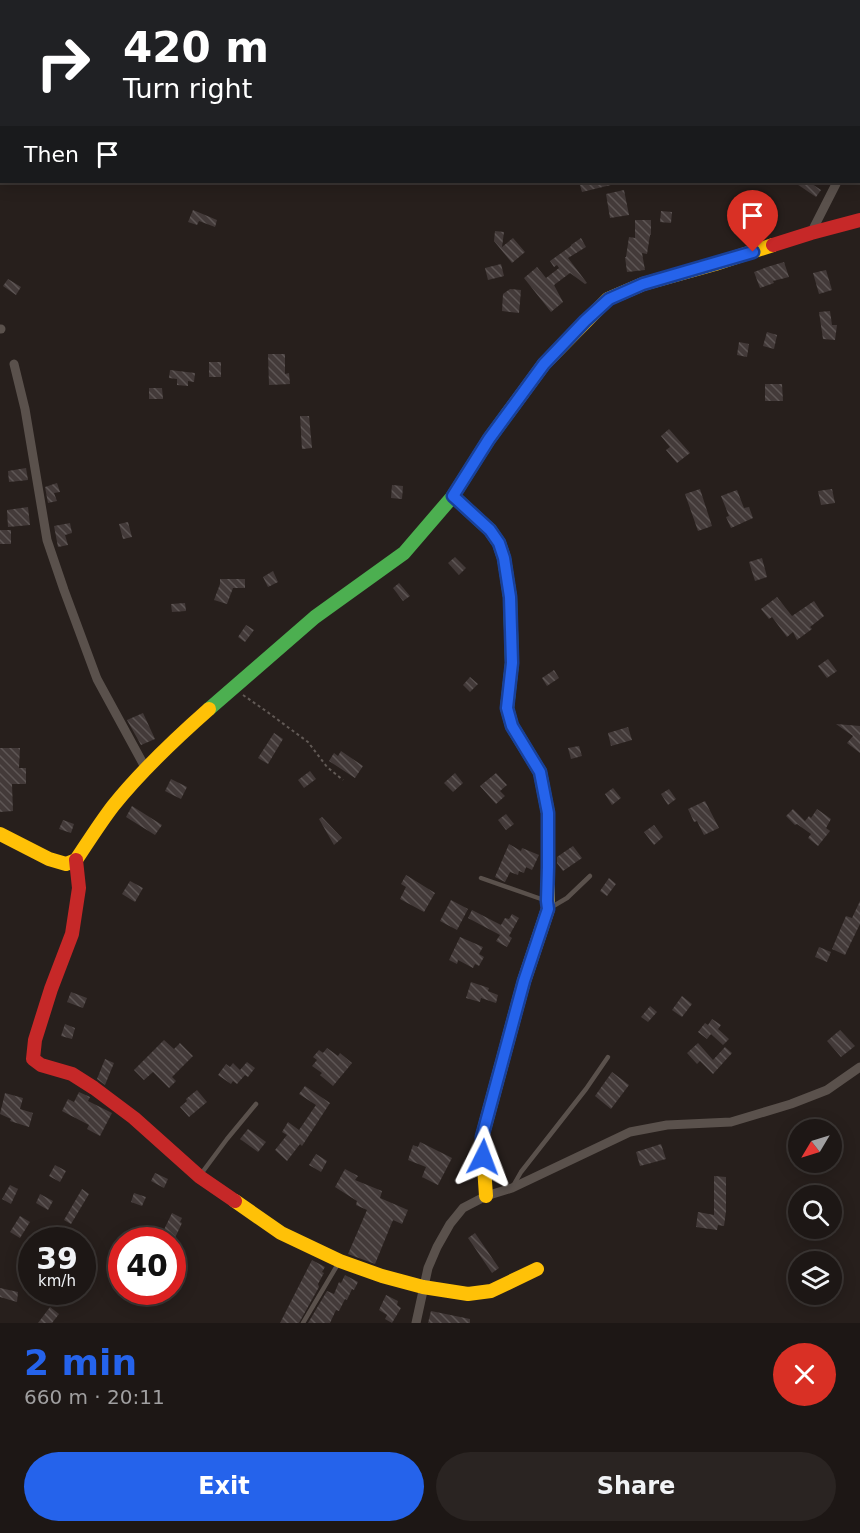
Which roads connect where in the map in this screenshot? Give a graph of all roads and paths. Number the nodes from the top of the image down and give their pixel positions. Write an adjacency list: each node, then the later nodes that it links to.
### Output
1 (836, 183): 3 (street)
2 (860, 220): 3 (street)
3 (811, 234): 5 (street)
4 (14, 364): 7 (street)
5 (453, 496): 6 (street); 13 (street)
6 (233, 689): 7 (street); 8 (path)
7 (146, 769): 10 (street)
8 (343, 780)
9 (0, 834): 10 (street)
10 (76, 860): 17 (street)
11 (590, 876): 13 (lane)
12 (481, 878): 13 (lane)
13 (547, 905): 19 (street)
14 (608, 1057): 18 (lane)
15 (860, 1067): 18 (street)
16 (256, 1104): 17 (lane)
17 (200, 1177): 20 (street)
18 (512, 1188): 19 (street)
19 (486, 1196): 22 (street)
20 (340, 1261): 22 (street); 23 (lane)
21 (537, 1269): 22 (street)
22 (423, 1287): 24 (street)
23 (303, 1323)
24 (416, 1323)

